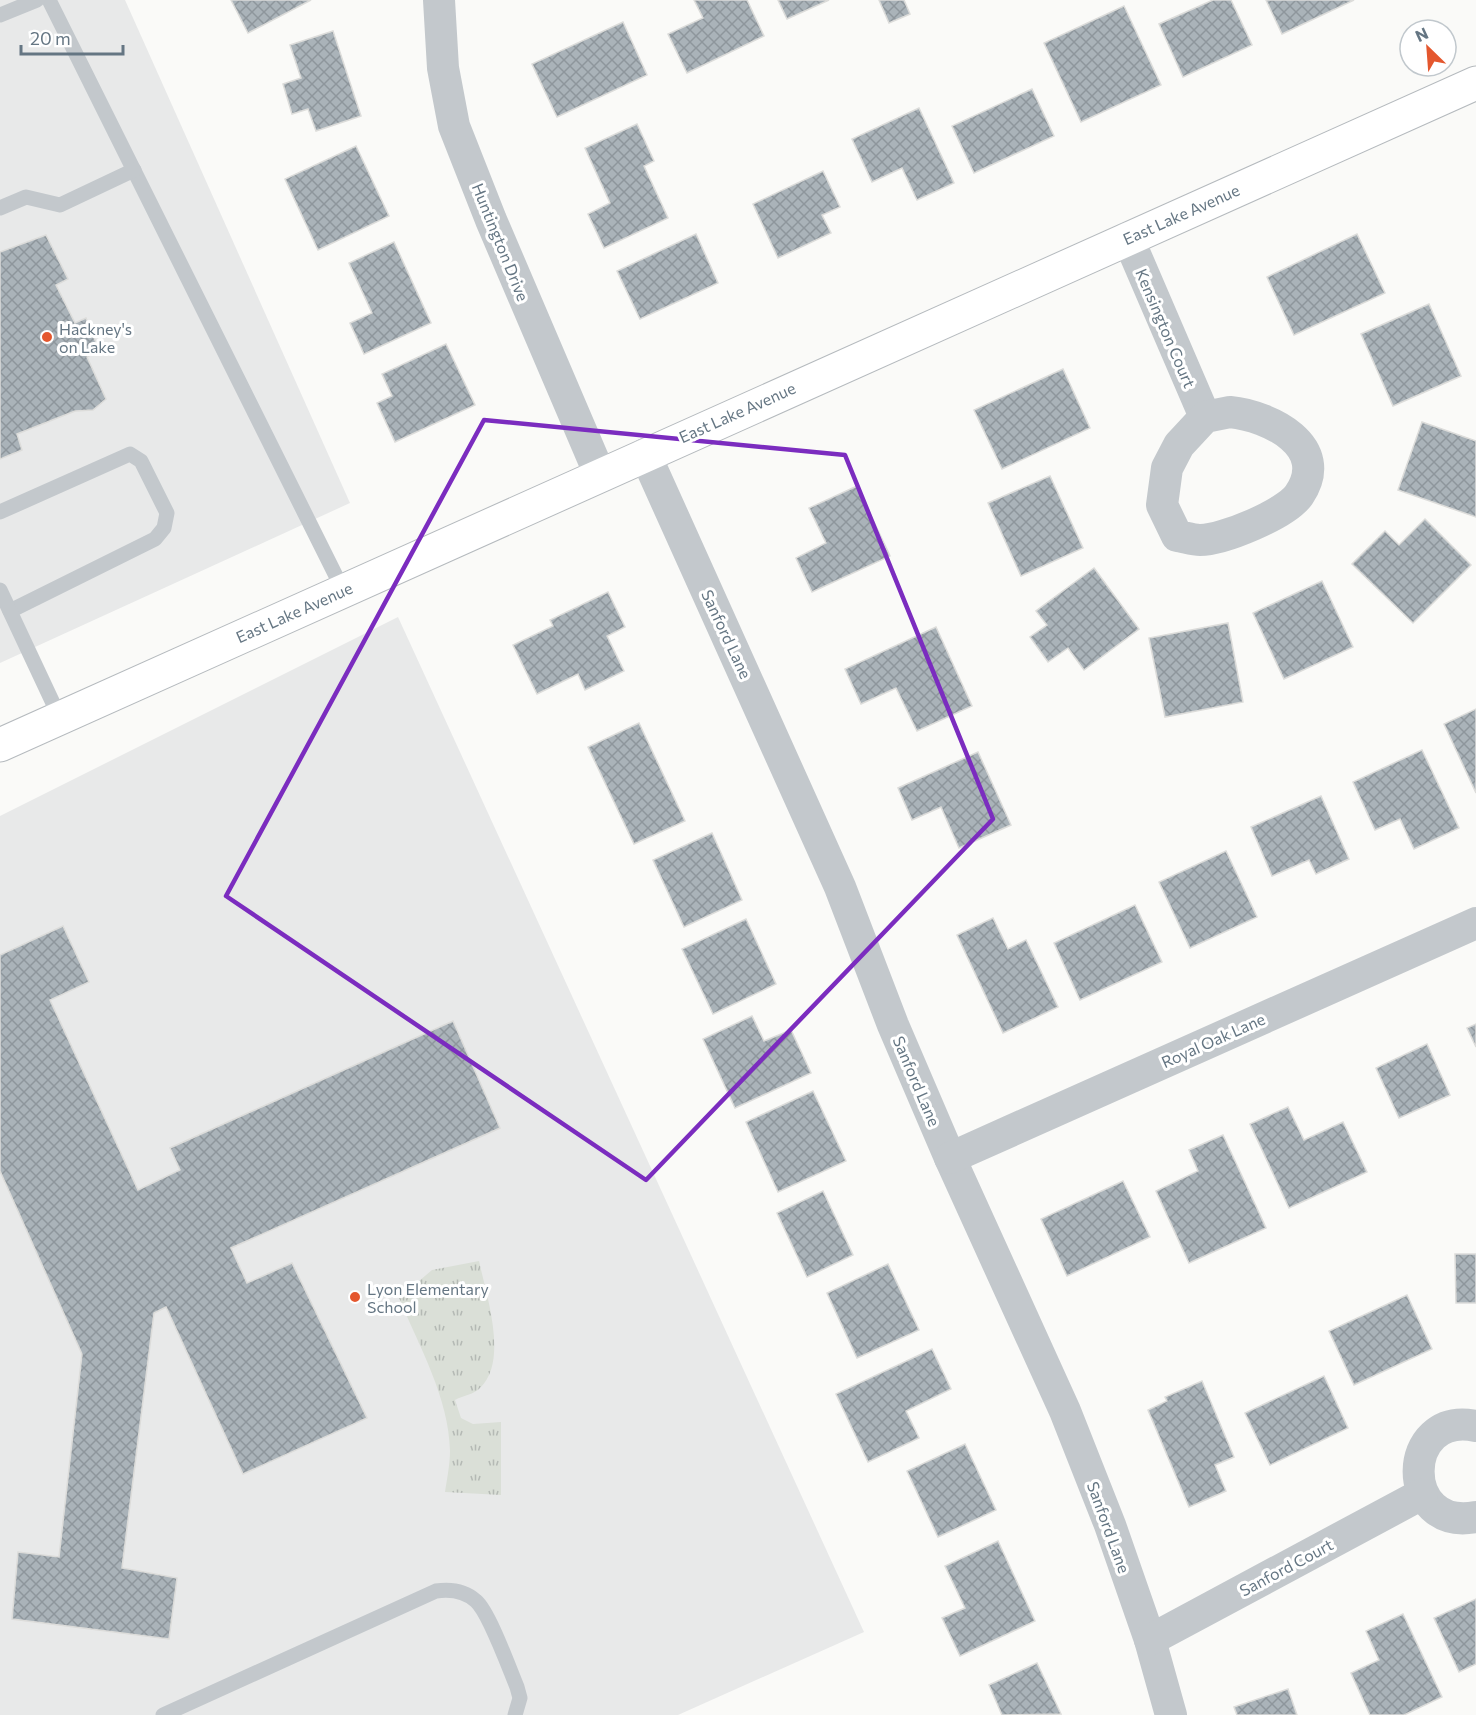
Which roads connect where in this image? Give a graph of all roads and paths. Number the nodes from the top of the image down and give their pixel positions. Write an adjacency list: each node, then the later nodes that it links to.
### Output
1 (37, 0): 4 (lane)
2 (49, 0): 6 (lane)
3 (439, 0): 11 (street, Huntington Drive)
4 (0, 15)
5 (1476, 83): 8 (main road, East Lake Avenue)
6 (134, 170): 7 (lane); 14 (lane)
7 (0, 208)
8 (1128, 238): 9 (street, Kensington Court); 10 (main road, East Lake Avenue)
9 (1205, 417): 9 (street)
10 (645, 454): 11 (main road, East Lake Avenue); 19 (street, Sanford Lane)
11 (600, 475): 14 (main road, East Lake Avenue)
12 (0, 512): 15 (lane)
13 (0, 590): 15 (lane)
14 (343, 590): 16 (main road, East Lake Avenue)
15 (10, 611): 16 (lane)
16 (60, 718): 17 (main road, East Lake Avenue)
17 (0, 745)
18 (1476, 923): 19 (street, Royal Oak Lane)
19 (950, 1158): 23 (street, Sanford Lane)
20 (1476, 1426): 21 (street)
21 (1422, 1494): 22 (street); 23 (street, Sanford Court)
22 (1476, 1517)
23 (1150, 1640): 26 (street, Sanford Lane)
24 (163, 1715): 25 (lane)
25 (515, 1715)
26 (1171, 1715)

